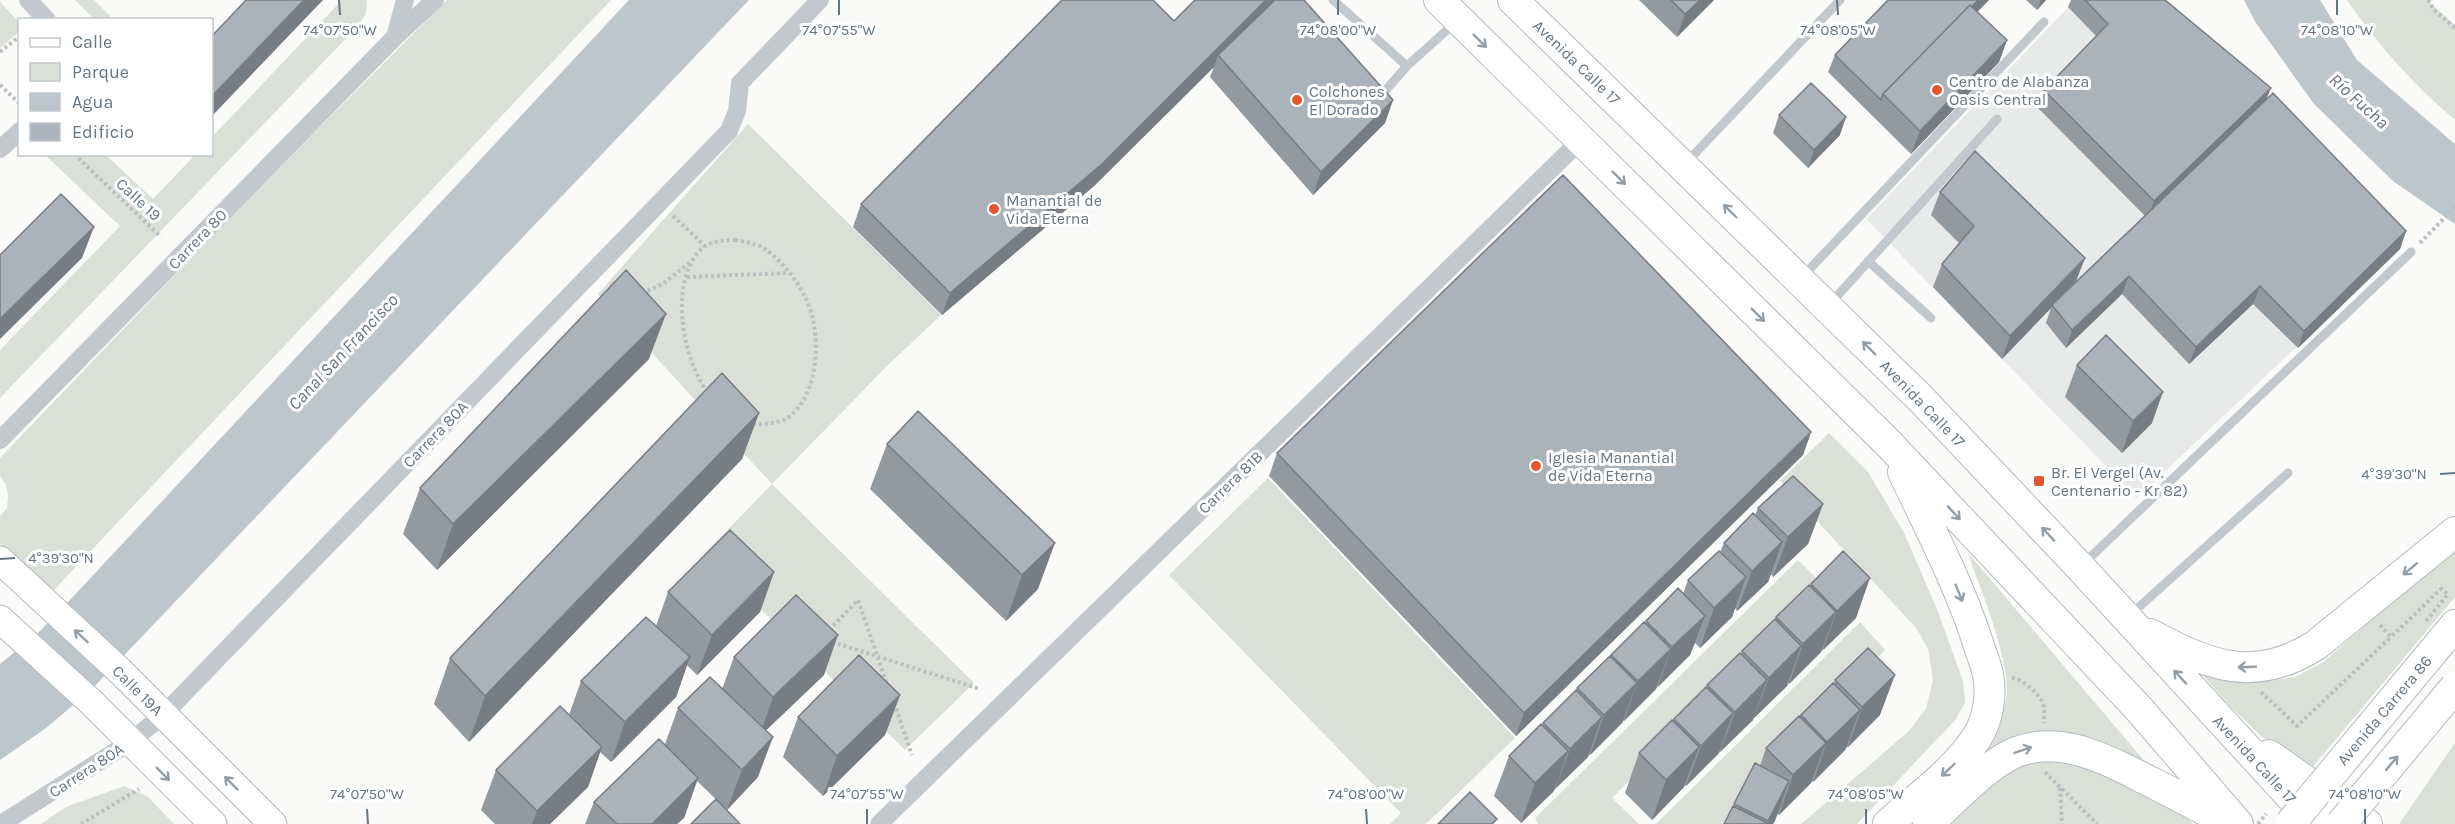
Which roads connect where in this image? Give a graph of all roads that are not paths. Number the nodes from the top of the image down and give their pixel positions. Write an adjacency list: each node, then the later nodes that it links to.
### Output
1 (27, 0): 10 (street)
2 (406, 0): 9 (street); 12 (street, Carrera 80)
3 (435, 0): 9 (street, Carrera 80)
4 (820, 0): 35 (street, Carrera 80A)
5 (1333, 0): 13 (lane)
6 (1513, 0): 19 (main road, Avenida Calle 17)
7 (1840, 0): 19 (lane)
8 (1449, 10): 13 (lane); 17 (main road, one-way to 17)
9 (422, 14): 12 (street, Carrera 80)
10 (45, 18)
11 (2044, 22): 22 (lane)
12 (395, 37): 25 (street, Carrera 80)
13 (1407, 66): 14 (lane)
14 (1375, 102)
15 (1997, 119): 21 (lane)
16 (18, 133): 18 (street)
17 (1581, 140): 26 (main road, one-way to 26); 41 (street, Carrera 81B)
18 (0, 149)
19 (1683, 166): 22 (main road, Avenida Calle 17, one-way to 19)
20 (2410, 252): 30 (lane)
21 (1868, 261): 23 (lane); 24 (lane)
22 (1800, 279): 23 (main road, Avenida Calle 17)
23 (1828, 307): 30 (main road, Avenida Calle 17, one-way to 23)
24 (1931, 318)
25 (0, 440)
26 (1890, 445): 42 (main road, one-way to 42); 45 (main road, one-way to 45)
27 (2288, 473): 31 (lane)
28 (2455, 532): 31 (main road, one-way to 31)
29 (0, 560): 35 (street, Calle 19A, one-way to 29)
30 (2080, 567): 31 (main road, Avenida Calle 17)
31 (2129, 621): 36 (main road, Avenida Calle 17, one-way to 31)
32 (7, 625): 37 (street)
33 (2448, 634): 46 (main road, Avenida Carrera 86, bridge)
34 (2455, 687): 48 (main road, one-way to 34, bridge)
35 (163, 715): 37 (street, Carrera 80A); 40 (street, Calle 19A, one-way to 35)
36 (2219, 720): 47 (main road, Avenida Calle 17); 49 (main road)
37 (130, 741): 38 (street, Carrera 80A); 39 (street, one-way to 39)
38 (1, 824)
39 (213, 824)
40 (273, 824)
41 (879, 824)
42 (1888, 824)
43 (1928, 824): 44 (main road, one-way to 44)
44 (2231, 824)
45 (2238, 824)
46 (2290, 824)
47 (2316, 824)
48 (2341, 824)
49 (2367, 824)

